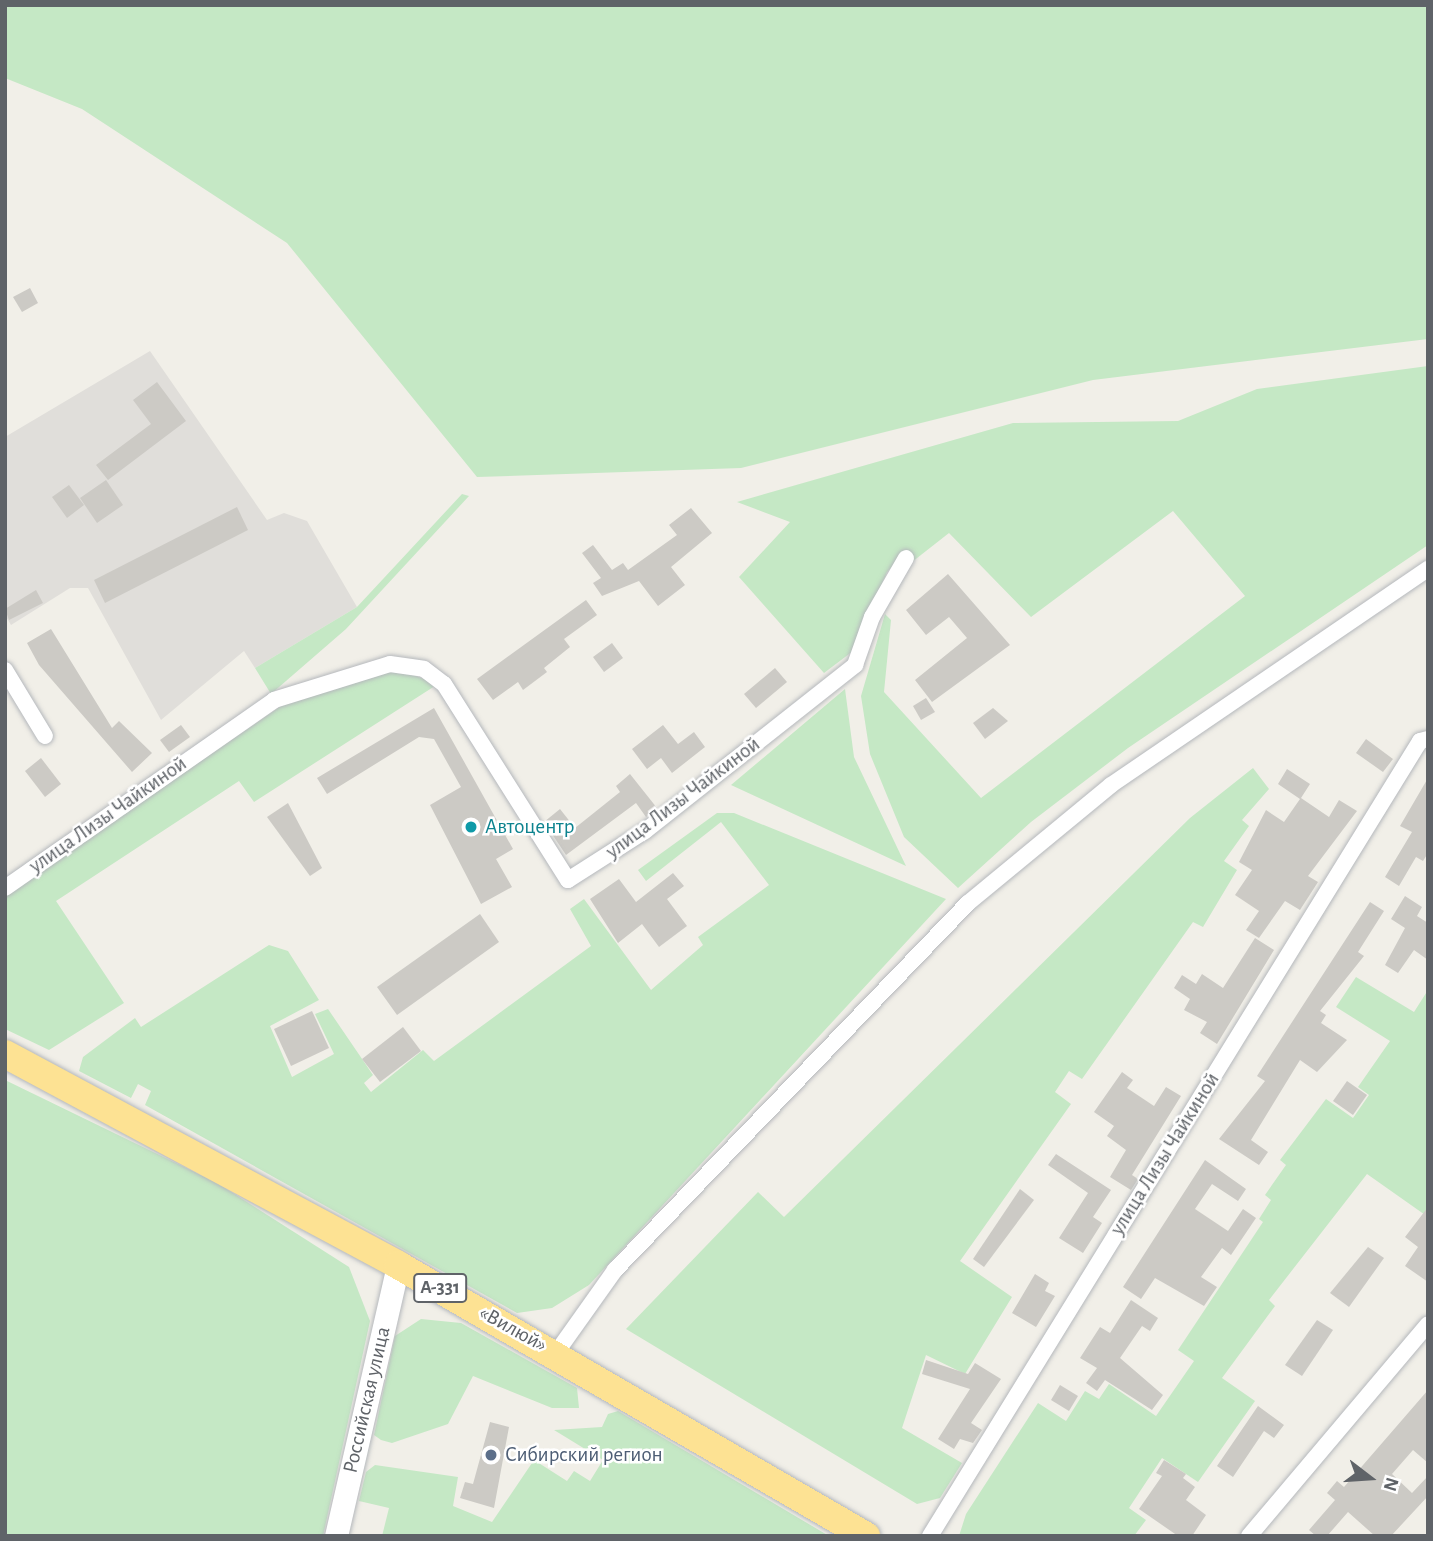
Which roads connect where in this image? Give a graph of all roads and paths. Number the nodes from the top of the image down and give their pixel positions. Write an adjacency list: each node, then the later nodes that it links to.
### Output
1 (906, 558): 6 (street, улица Лизы Чайкиной)
2 (1428, 569): 10 (street)
3 (5, 670): 4 (street)
4 (45, 736)
5 (1428, 739): 13 (street, улица Лизы Чайкиной)
6 (5, 888)
7 (5, 1054): 8 (highway, «Вилюй» / А-331)
8 (398, 1265): 10 (highway, «Вилюй» / А-331); 11 (street, Российская улица)
9 (1428, 1324): 14 (street)
10 (556, 1353): 12 (highway, «Вилюй» / А-331)
11 (336, 1536)
12 (866, 1536)
13 (930, 1536)
14 (1249, 1536)

